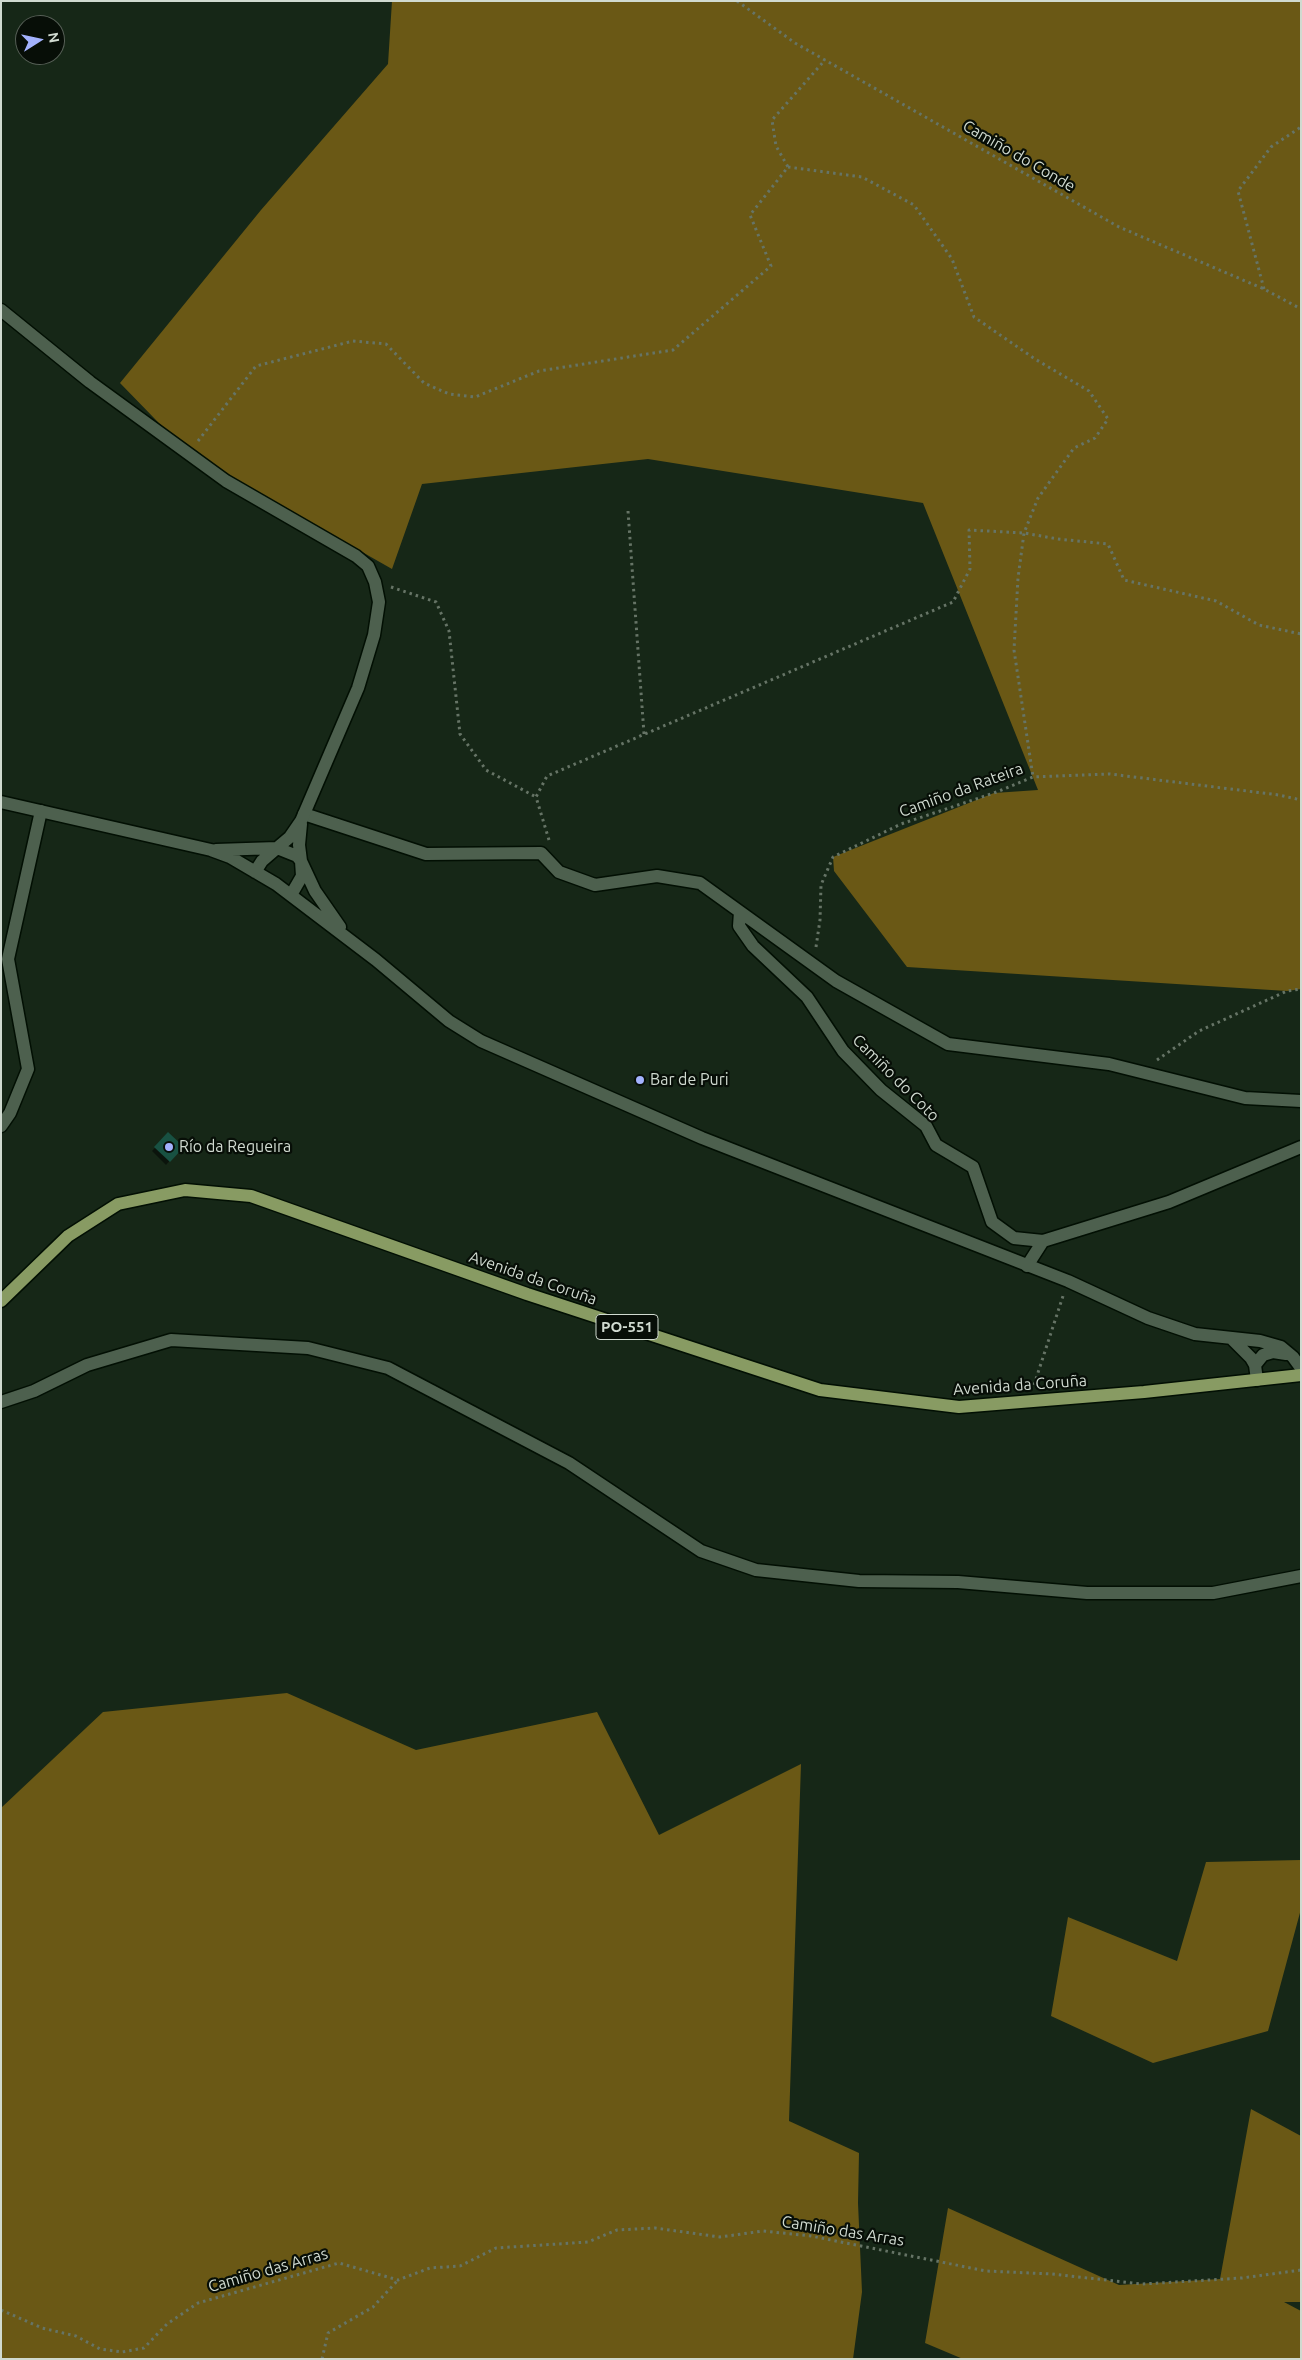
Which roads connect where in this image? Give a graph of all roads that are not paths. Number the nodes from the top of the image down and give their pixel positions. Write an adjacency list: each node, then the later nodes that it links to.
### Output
1 (1, 310): 4 (street)
2 (1, 802): 3 (street)
3 (41, 811): 6 (street); 13 (street)
4 (303, 818): 5 (street); 7 (street); 10 (street)
5 (277, 848): 6 (street); 7 (street); 8 (street)
6 (211, 850): 8 (street)
7 (301, 861): 9 (street); 11 (street)
8 (255, 872): 9 (street)
9 (291, 895): 11 (street)
10 (740, 912): 12 (street); 15 (street, Camiño do Coto)
11 (348, 939): 16 (street)
12 (1301, 1101)
13 (1, 1126)
14 (1301, 1147): 15 (street)
15 (1043, 1241): 16 (street)
16 (1028, 1266): 18 (street)
17 (1, 1301): 23 (main road, Avenida da Coruña / PO-551)
18 (1231, 1338): 19 (street); 20 (street)
19 (1293, 1357): 20 (street); 21 (street)
20 (1255, 1365): 23 (street)
21 (1301, 1368)
22 (1301, 1375): 23 (main road, Avenida da Coruña / PO-551)
23 (1256, 1380)
24 (1, 1402): 25 (street)
25 (1301, 1576)

